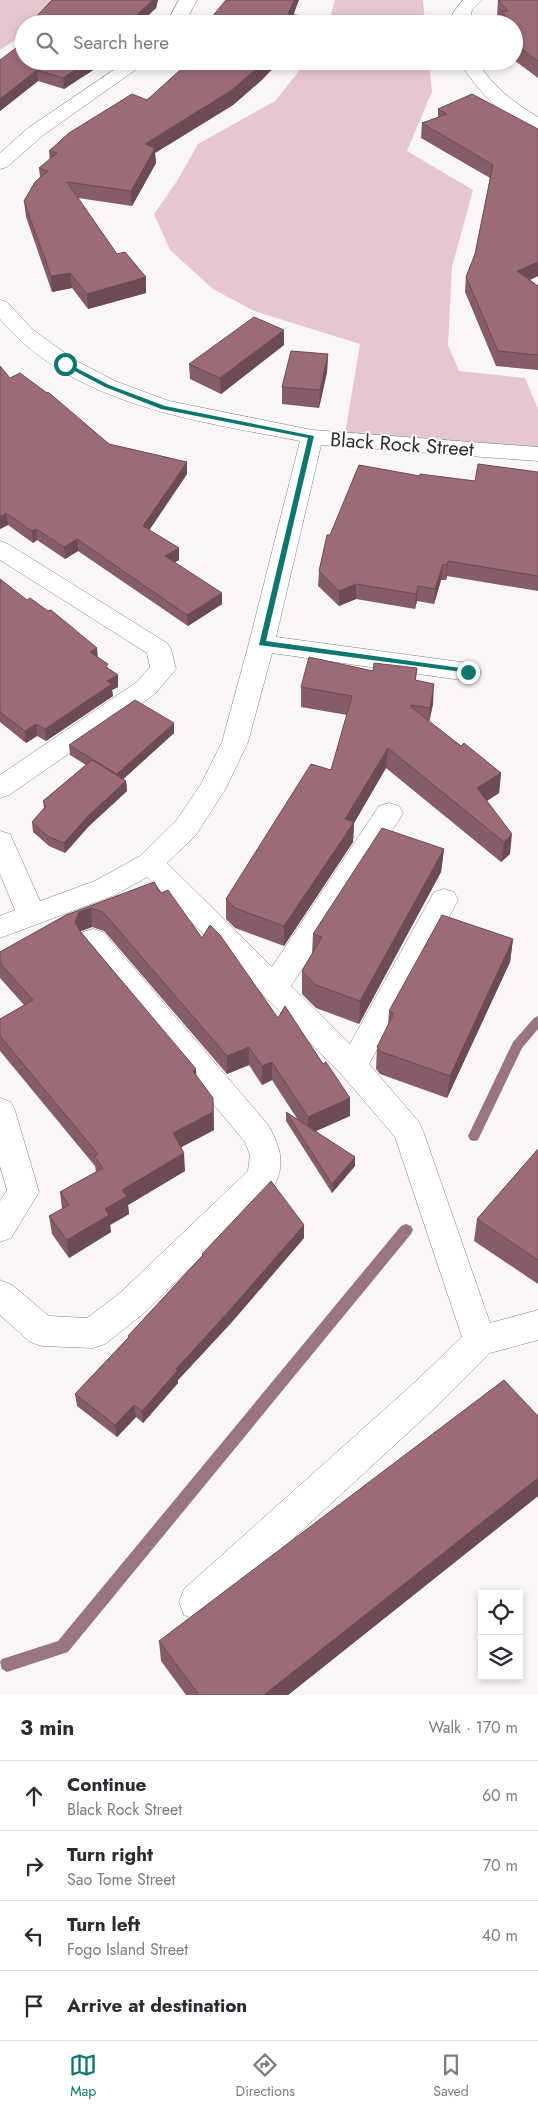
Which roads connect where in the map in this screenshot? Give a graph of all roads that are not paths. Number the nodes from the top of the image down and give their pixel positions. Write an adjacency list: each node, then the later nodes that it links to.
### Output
1 (188, 0): 3 (street)
2 (466, 2): 4 (street)
3 (180, 15)
4 (461, 15)
5 (126, 70): 8 (street)
6 (474, 70): 7 (street)
7 (538, 125)
8 (0, 163)
9 (0, 306): 10 (street, Black Rock Street)
10 (312, 437): 11 (street, Black Rock Street); 13 (street)
11 (538, 454)
12 (0, 549): 15 (street)
13 (262, 643): 14 (street); 18 (street)
14 (468, 672)
15 (0, 788)
16 (389, 813): 23 (street)
17 (0, 842): 20 (street)
18 (150, 864): 20 (street); 23 (street)
19 (444, 900): 24 (street)
20 (32, 916): 21 (street)
21 (0, 927)
22 (93, 940): 27 (street)
23 (275, 987): 24 (street)
24 (353, 1066): 29 (street)
25 (0, 1111): 26 (street)
26 (0, 1228)
27 (0, 1295)
28 (538, 1325): 29 (street)
29 (480, 1341): 30 (street)
30 (197, 1602)

